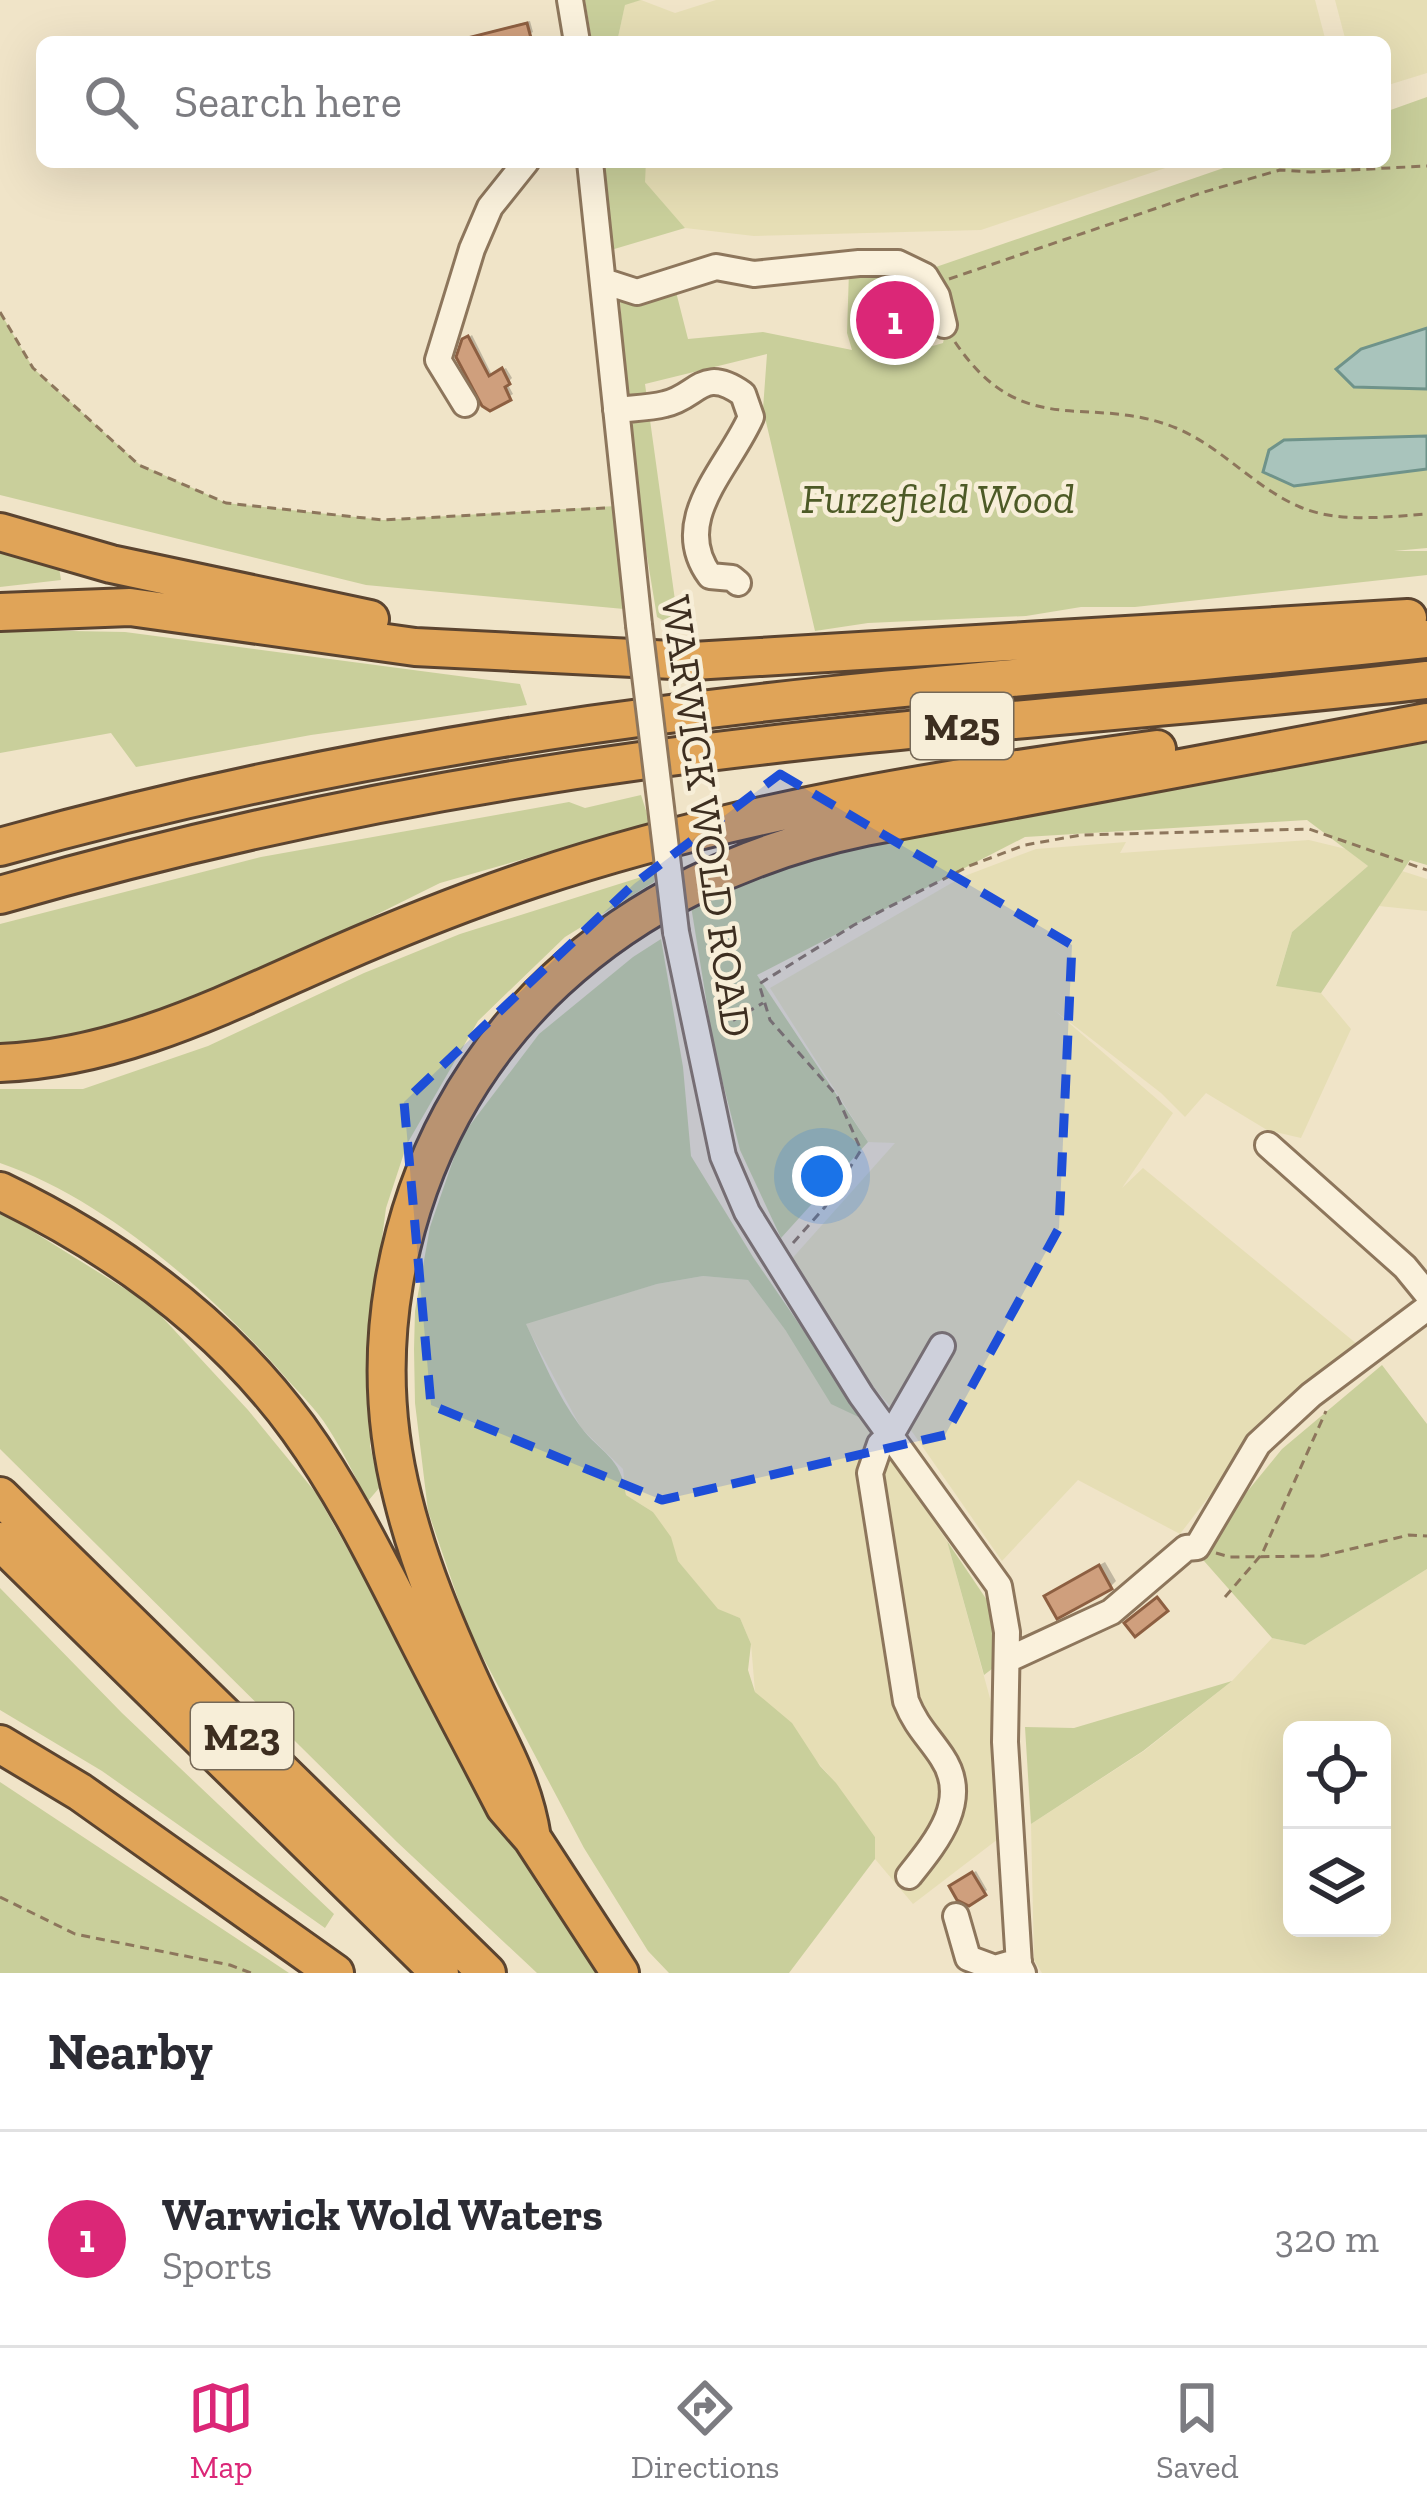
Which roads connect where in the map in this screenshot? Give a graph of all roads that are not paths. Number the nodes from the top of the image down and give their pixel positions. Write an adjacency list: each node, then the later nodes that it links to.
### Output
1 (570, 0): 2 (street)
2 (576, 36)
3 (521, 168): 7 (street)
4 (591, 168): 5 (street, WARWICK WOLD ROAD)
5 (603, 281): 6 (street); 8 (street, WARWICK WOLD ROAD)
6 (944, 325)
7 (465, 404)
8 (616, 410): 10 (street); 26 (street, WARWICK WOLD ROAD, bridge)
9 (0, 532): 14 (highway)
10 (738, 583)
11 (0, 612): 14 (highway)
12 (1427, 616): 14 (highway)
13 (1427, 639): 18 (highway, M25)
14 (498, 650)
15 (1427, 680): 19 (highway, M25)
16 (1427, 705): 20 (highway)
17 (1427, 722): 31 (highway)
18 (0, 847)
19 (0, 896)
20 (0, 1063)
21 (1268, 1145): 23 (street)
22 (0, 1191): 31 (highway)
23 (1427, 1294)
24 (1427, 1308): 29 (street)
25 (942, 1346): 26 (street)
26 (892, 1433): 29 (street, WARWICK WOLD ROAD); 32 (street)
27 (0, 1496): 37 (highway, M23)
28 (0, 1540): 36 (highway, M23)
29 (1007, 1660): 34 (street, WARWICK WOLD ROAD)
30 (0, 1744): 35 (highway)
31 (532, 1838): 38 (highway)
32 (909, 1876)
33 (956, 1916): 34 (street)
34 (1021, 1967)
35 (335, 1973)
36 (440, 1973)
37 (487, 1973)
38 (620, 1973)

